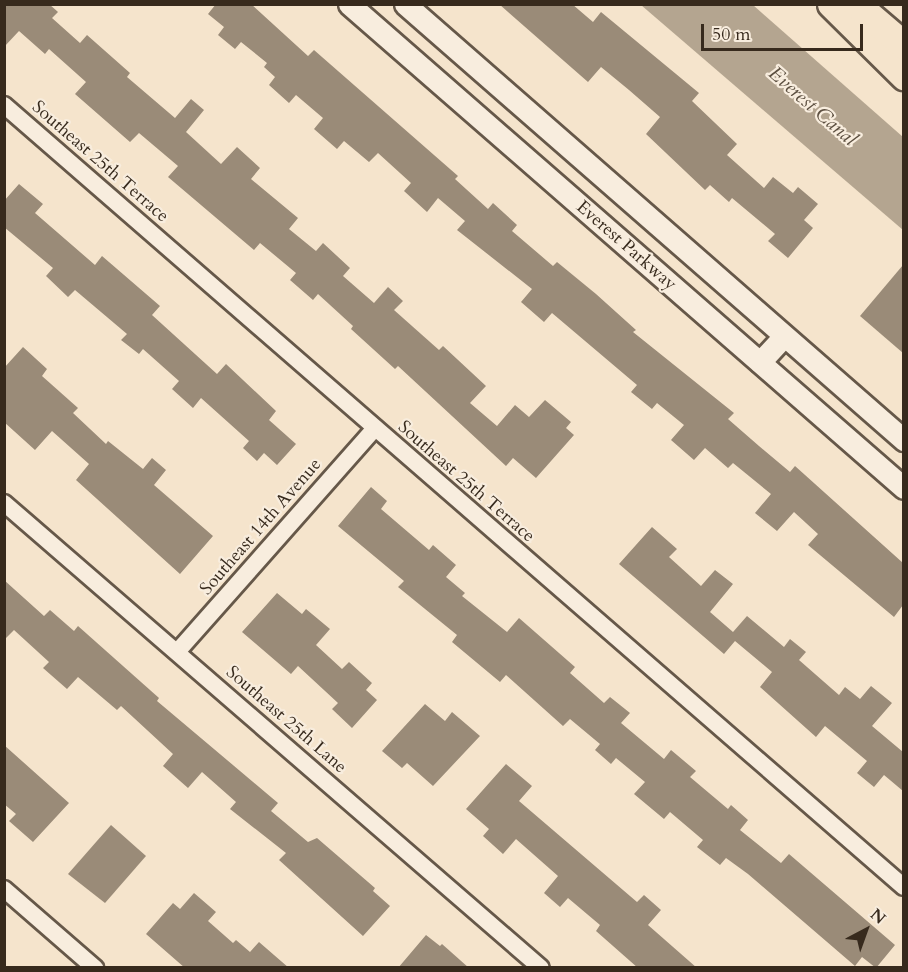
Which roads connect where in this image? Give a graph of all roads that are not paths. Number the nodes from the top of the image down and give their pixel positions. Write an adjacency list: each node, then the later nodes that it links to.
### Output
1 (350, 4): 9 (street, Everest Parkway)
2 (405, 4): 8 (street, Everest Parkway)
3 (831, 4): 6 (highway)
4 (856, 4): 5 (highway)
5 (903, 45)
6 (903, 76)
7 (4, 105): 10 (street, Southeast 25th Terrace)
8 (784, 336): 9 (street); 11 (street, Everest Parkway)
9 (760, 362): 12 (street, Everest Parkway)
10 (375, 428): 14 (street, Southeast 14th Avenue); 15 (street, Southeast 25th Terrace)
11 (903, 440)
12 (903, 488)
13 (4, 502): 14 (street, Southeast 25th Lane)
14 (177, 652): 18 (street, Southeast 25th Lane)
15 (903, 887)
16 (4, 889): 17 (street)
17 (95, 968)
18 (541, 968)

